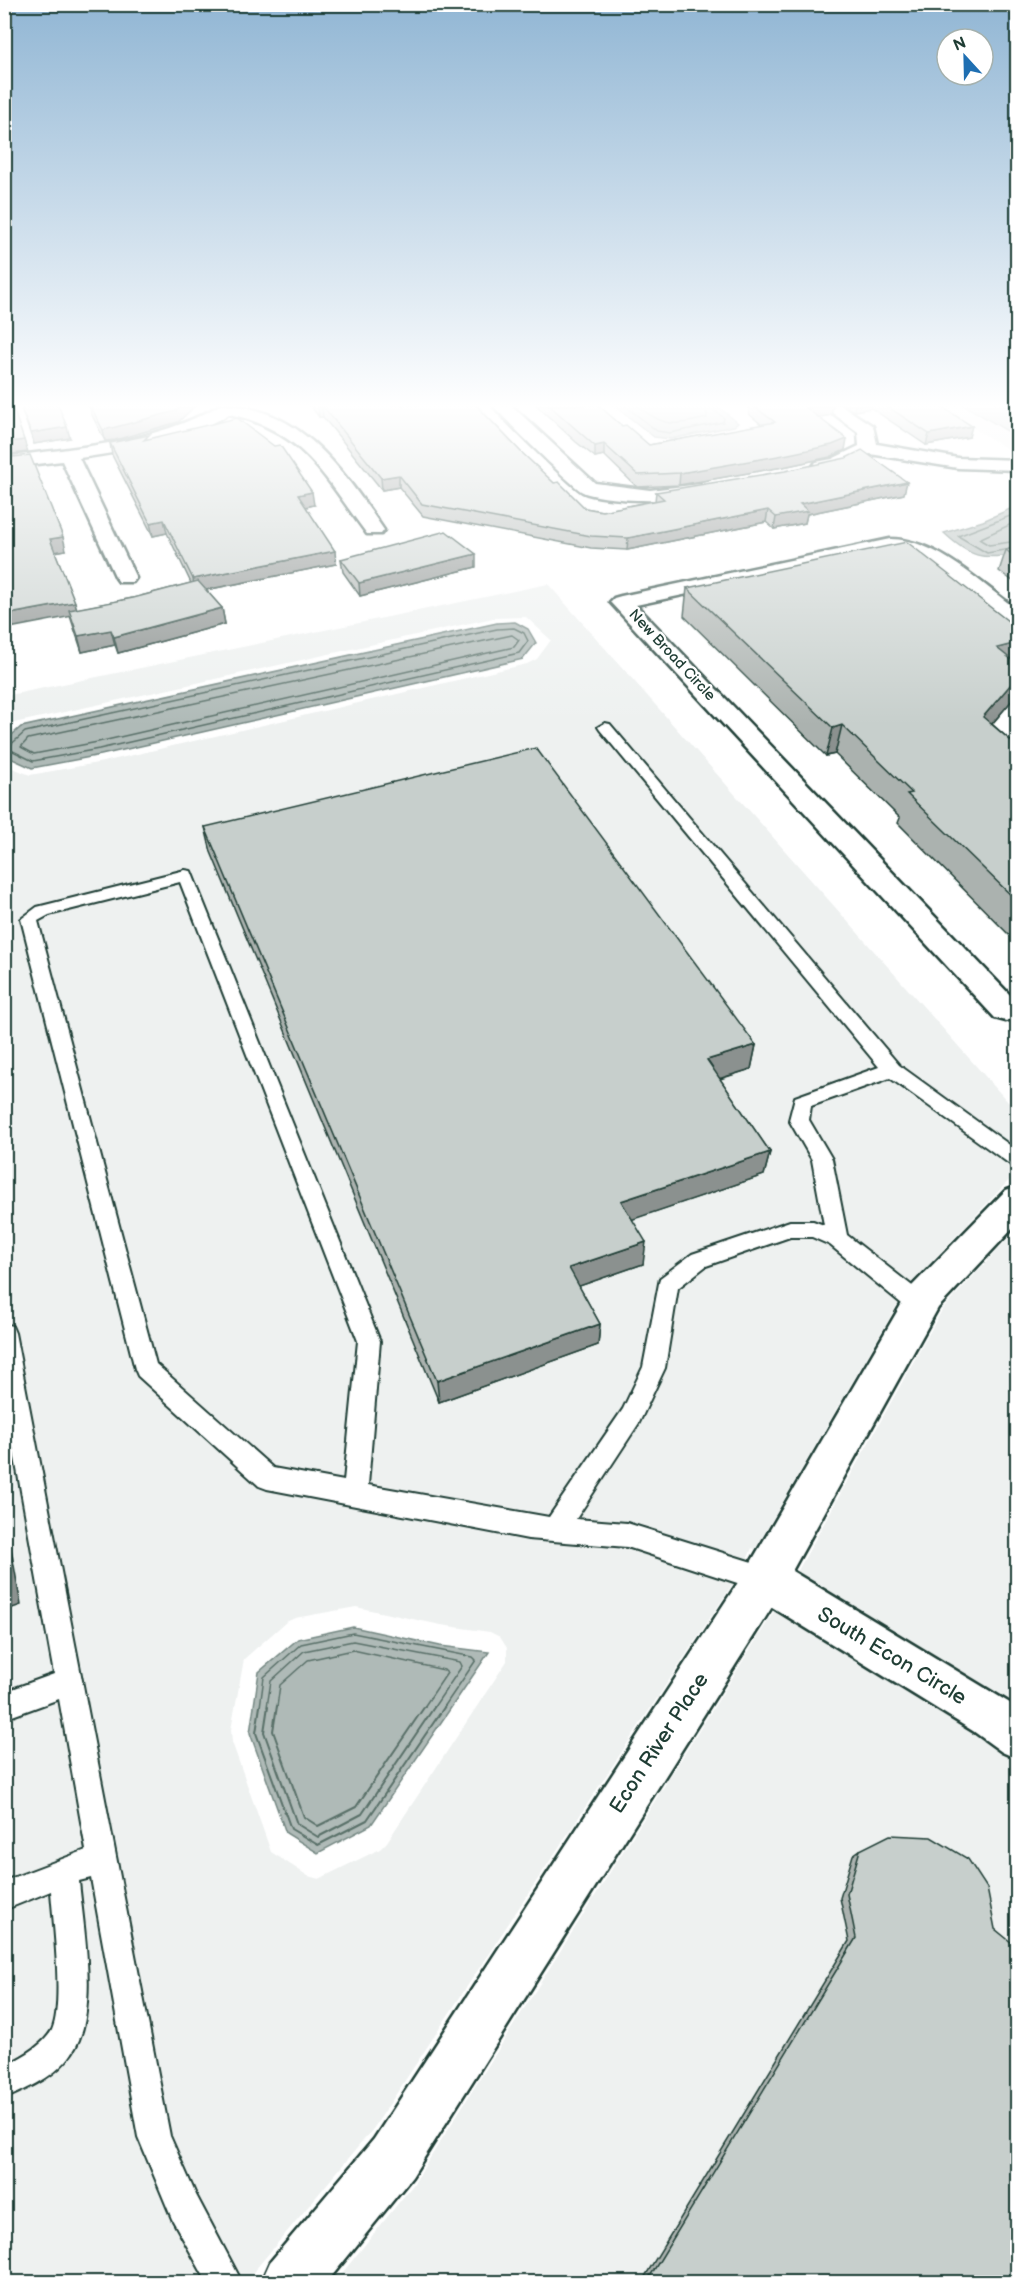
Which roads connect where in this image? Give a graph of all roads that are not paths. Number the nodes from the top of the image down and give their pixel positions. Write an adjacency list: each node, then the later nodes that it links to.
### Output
1 (95, 512): 4 (street)
2 (360, 512): 3 (street)
3 (374, 530)
4 (126, 578)
5 (1017, 621): 7 (street, New Broad Circle)
6 (605, 727): 8 (lane)
7 (1017, 1006)
8 (892, 1070): 9 (lane); 11 (lane)
9 (1017, 1162)
10 (1017, 1200): 12 (street, Econ River Place)
11 (837, 1239): 12 (lane); 15 (lane)
12 (921, 1306): 16 (street, Econ River Place)
13 (4, 1333): 17 (lane)
14 (355, 1495): 14 (lane); 15 (lane)
15 (555, 1529): 16 (lane)
16 (765, 1579): 19 (street, South Econ Circle); 25 (street, Econ River Place)
17 (69, 1682): 18 (lane); 20 (lane)
18 (4, 1706)
19 (1017, 1736)
20 (102, 1860): 21 (lane); 24 (lane)
21 (64, 1870): 22 (lane); 23 (lane)
22 (4, 1896)
23 (4, 2083)
24 (225, 2283)
25 (290, 2283)

